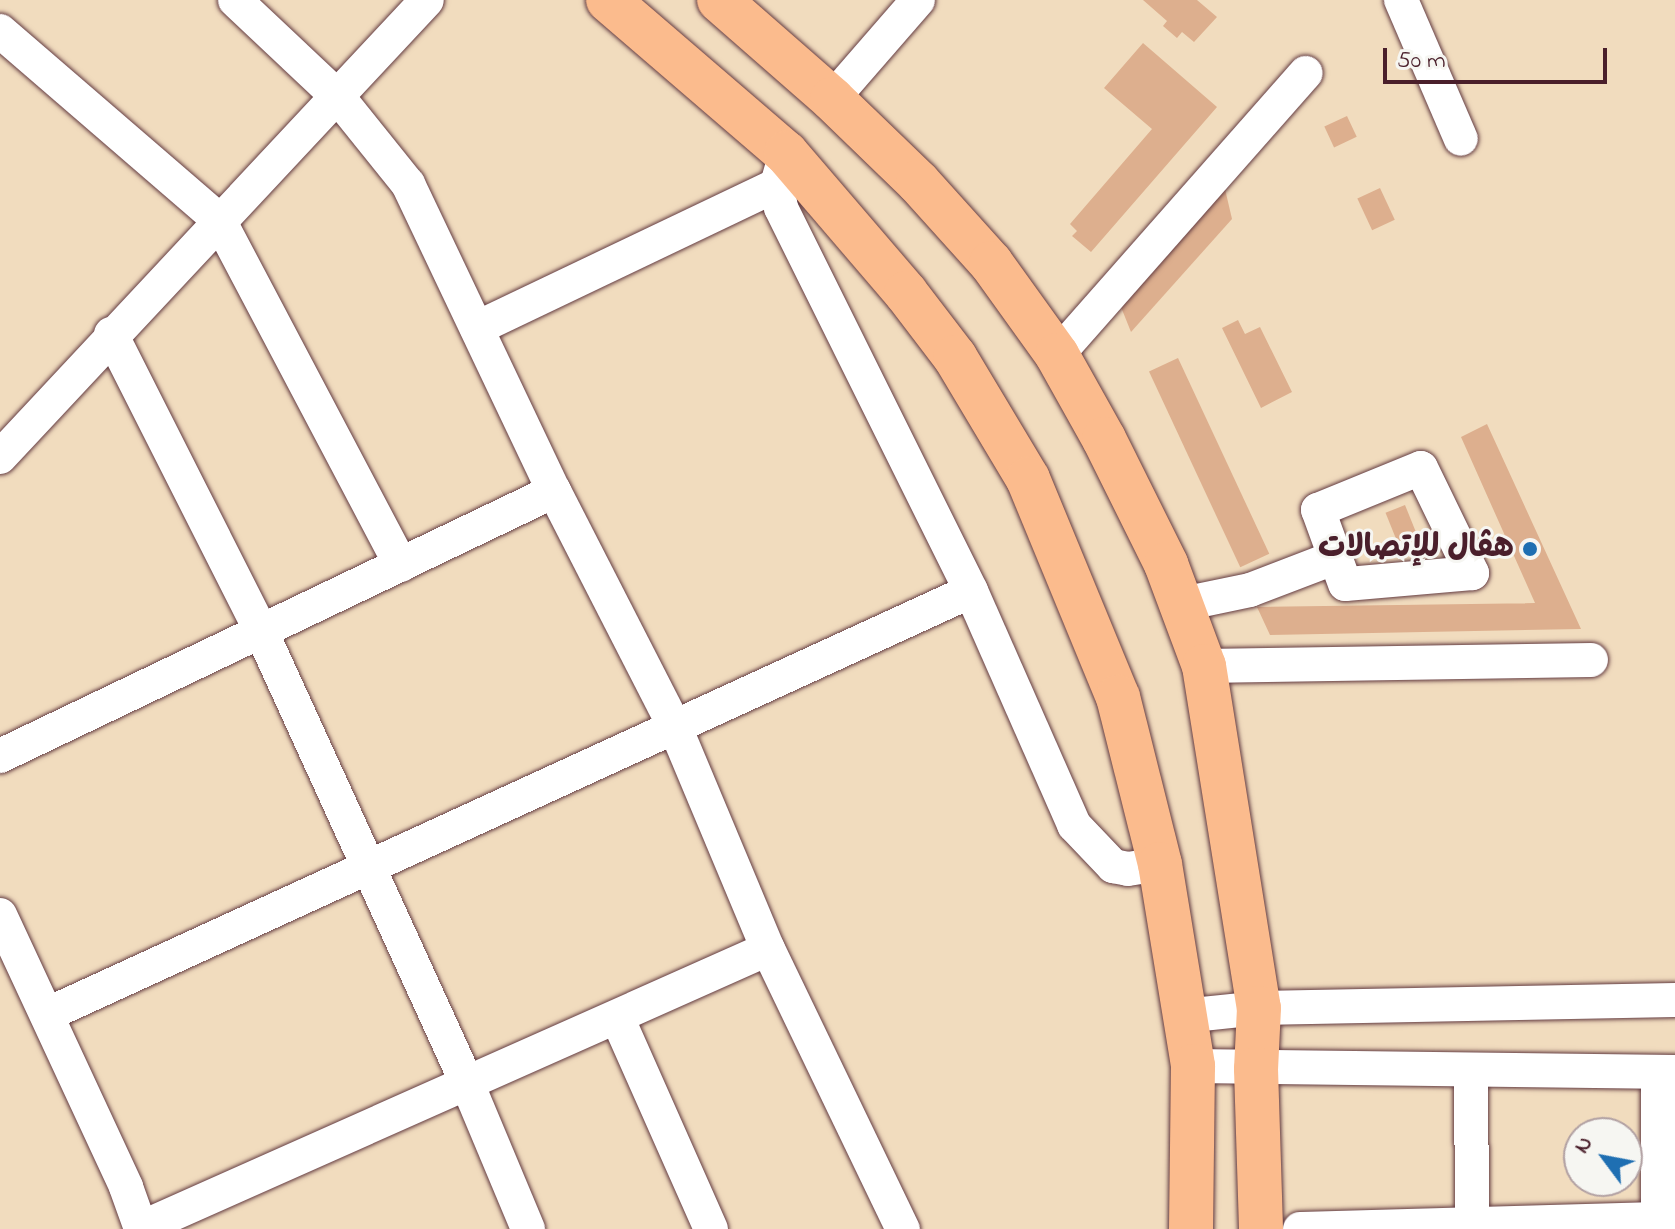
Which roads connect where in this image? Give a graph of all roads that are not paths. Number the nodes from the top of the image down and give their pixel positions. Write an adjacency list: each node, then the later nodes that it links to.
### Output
1 (235, 0): 9 (street)
2 (427, 0): 9 (street)
3 (608, 0): 12 (main road)
4 (719, 0): 10 (main road)
5 (918, 0): 10 (street)
6 (1401, 0): 11 (street)
7 (0, 31): 13 (street)
8 (1306, 73): 16 (street)
9 (338, 97): 13 (street); 14 (street)
10 (832, 99): 12 (main road); 16 (main road)
11 (1461, 139)
12 (781, 169): 14 (street); 21 (street); 28 (main road)
13 (219, 220): 15 (street); 20 (street)
14 (477, 328): 18 (street)
15 (111, 334): 17 (street); 23 (street)
16 (1057, 355): 22 (main road)
17 (0, 457)
18 (554, 491): 20 (street); 26 (street)
19 (1336, 557): 19 (street); 22 (street)
20 (401, 565): 23 (street)
21 (971, 591): 26 (street); 28 (street)
22 (1183, 604): 25 (main road)
23 (261, 631): 27 (street); 29 (street)
24 (1591, 660): 25 (street)
25 (1204, 666): 33 (main road)
26 (675, 727): 29 (street); 31 (street)
27 (0, 756)
28 (1160, 864): 35 (main road)
29 (367, 868): 34 (street); 41 (street)
30 (0, 915): 34 (street)
31 (768, 949): 36 (street); 47 (street)
32 (1675, 1000): 33 (street)
33 (1259, 1008): 35 (street); 38 (main road)
34 (48, 1014): 44 (street)
35 (1183, 1016): 37 (main road)
36 (617, 1017): 41 (street); 46 (street)
37 (1193, 1066): 38 (street); 48 (main road)
38 (1256, 1069): 39 (street); 49 (main road)
39 (1471, 1071): 40 (street); 43 (street)
40 (1667, 1072): 42 (street)
41 (467, 1083): 44 (street); 45 (street)
42 (1658, 1224): 43 (street)
43 (1472, 1227): 50 (street)
44 (141, 1229)
45 (528, 1229)
46 (711, 1229)
47 (903, 1229)
48 (1191, 1229)
49 (1261, 1229)
50 (1300, 1229)

